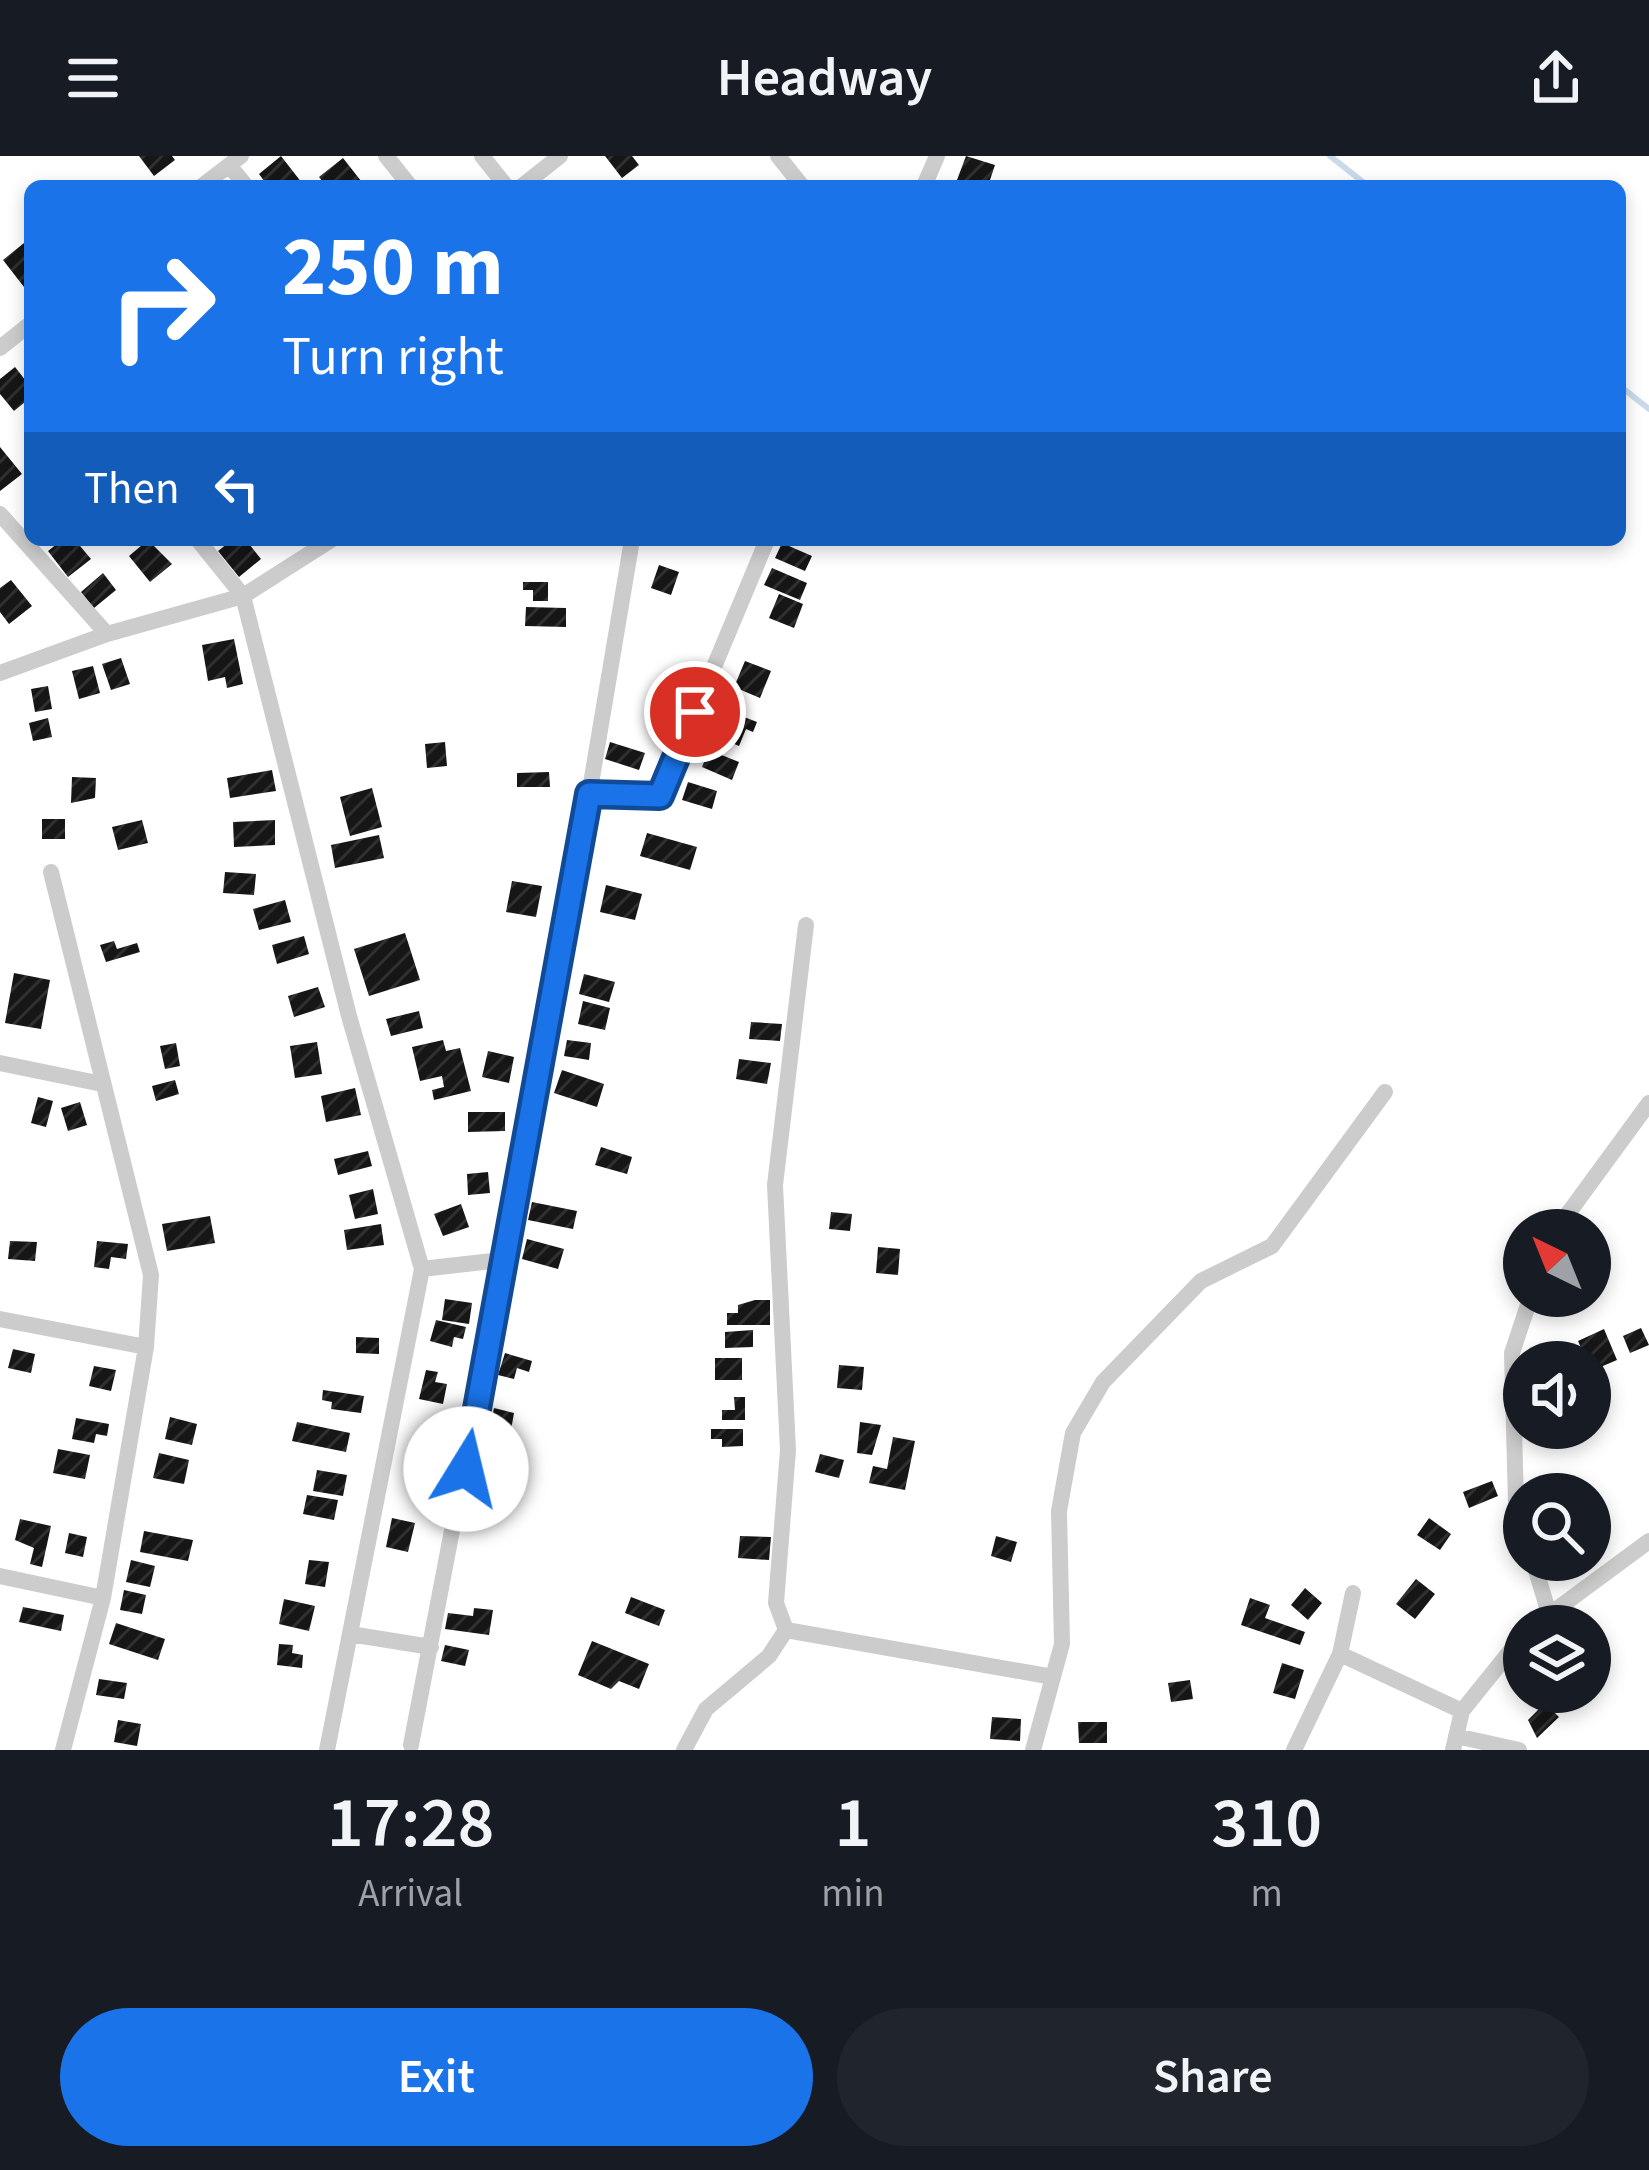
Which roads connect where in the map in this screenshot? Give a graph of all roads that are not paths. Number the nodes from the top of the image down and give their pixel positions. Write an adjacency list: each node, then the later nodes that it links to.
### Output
1 (386, 156): 7 (street)
2 (482, 156): 8 (street)
3 (560, 156): 9 (street)
4 (778, 156): 10 (street)
5 (235, 160): 6 (street)
6 (210, 180)
7 (405, 180)
8 (501, 180)
9 (530, 180)
10 (797, 180)
11 (0, 514): 12 (street)
12 (24, 541)
13 (29, 546): 19 (street)
14 (203, 546): 18 (street)
15 (321, 546): 18 (street)
16 (631, 546): 21 (street)
17 (762, 546): 21 (street)
18 (242, 596): 19 (street); 30 (street)
19 (107, 634): 20 (street)
20 (0, 673)
21 (589, 794): 29 (street)
22 (51, 872): 25 (street)
23 (806, 925): 40 (street)
24 (0, 1063): 25 (street)
25 (102, 1084): 33 (street)
26 (1385, 1092): 45 (street)
27 (1649, 1102): 28 (street)
28 (1571, 1209)
29 (501, 1260): 30 (street); 42 (street)
30 (422, 1269): 41 (street)
31 (1524, 1317): 34 (street)
32 (0, 1319): 33 (street)
33 (146, 1347): 38 (street)
34 (1515, 1473)
35 (1649, 1541): 39 (street)
36 (0, 1576): 38 (street)
37 (1353, 1593): 43 (street)
38 (103, 1598): 49 (street)
39 (1561, 1605)
40 (786, 1630): 45 (street); 51 (street)
41 (350, 1634): 42 (street); 50 (street)
42 (431, 1647): 48 (street)
43 (1340, 1654): 46 (street); 53 (street)
44 (1503, 1660): 46 (street)
45 (1053, 1676): 52 (street)
46 (1462, 1711): 47 (street)
47 (1455, 1743): 54 (street)
48 (411, 1745)
49 (63, 1750)
50 (327, 1750)
51 (684, 1750)
52 (1033, 1750)
53 (1294, 1750)
54 (1519, 1750)

